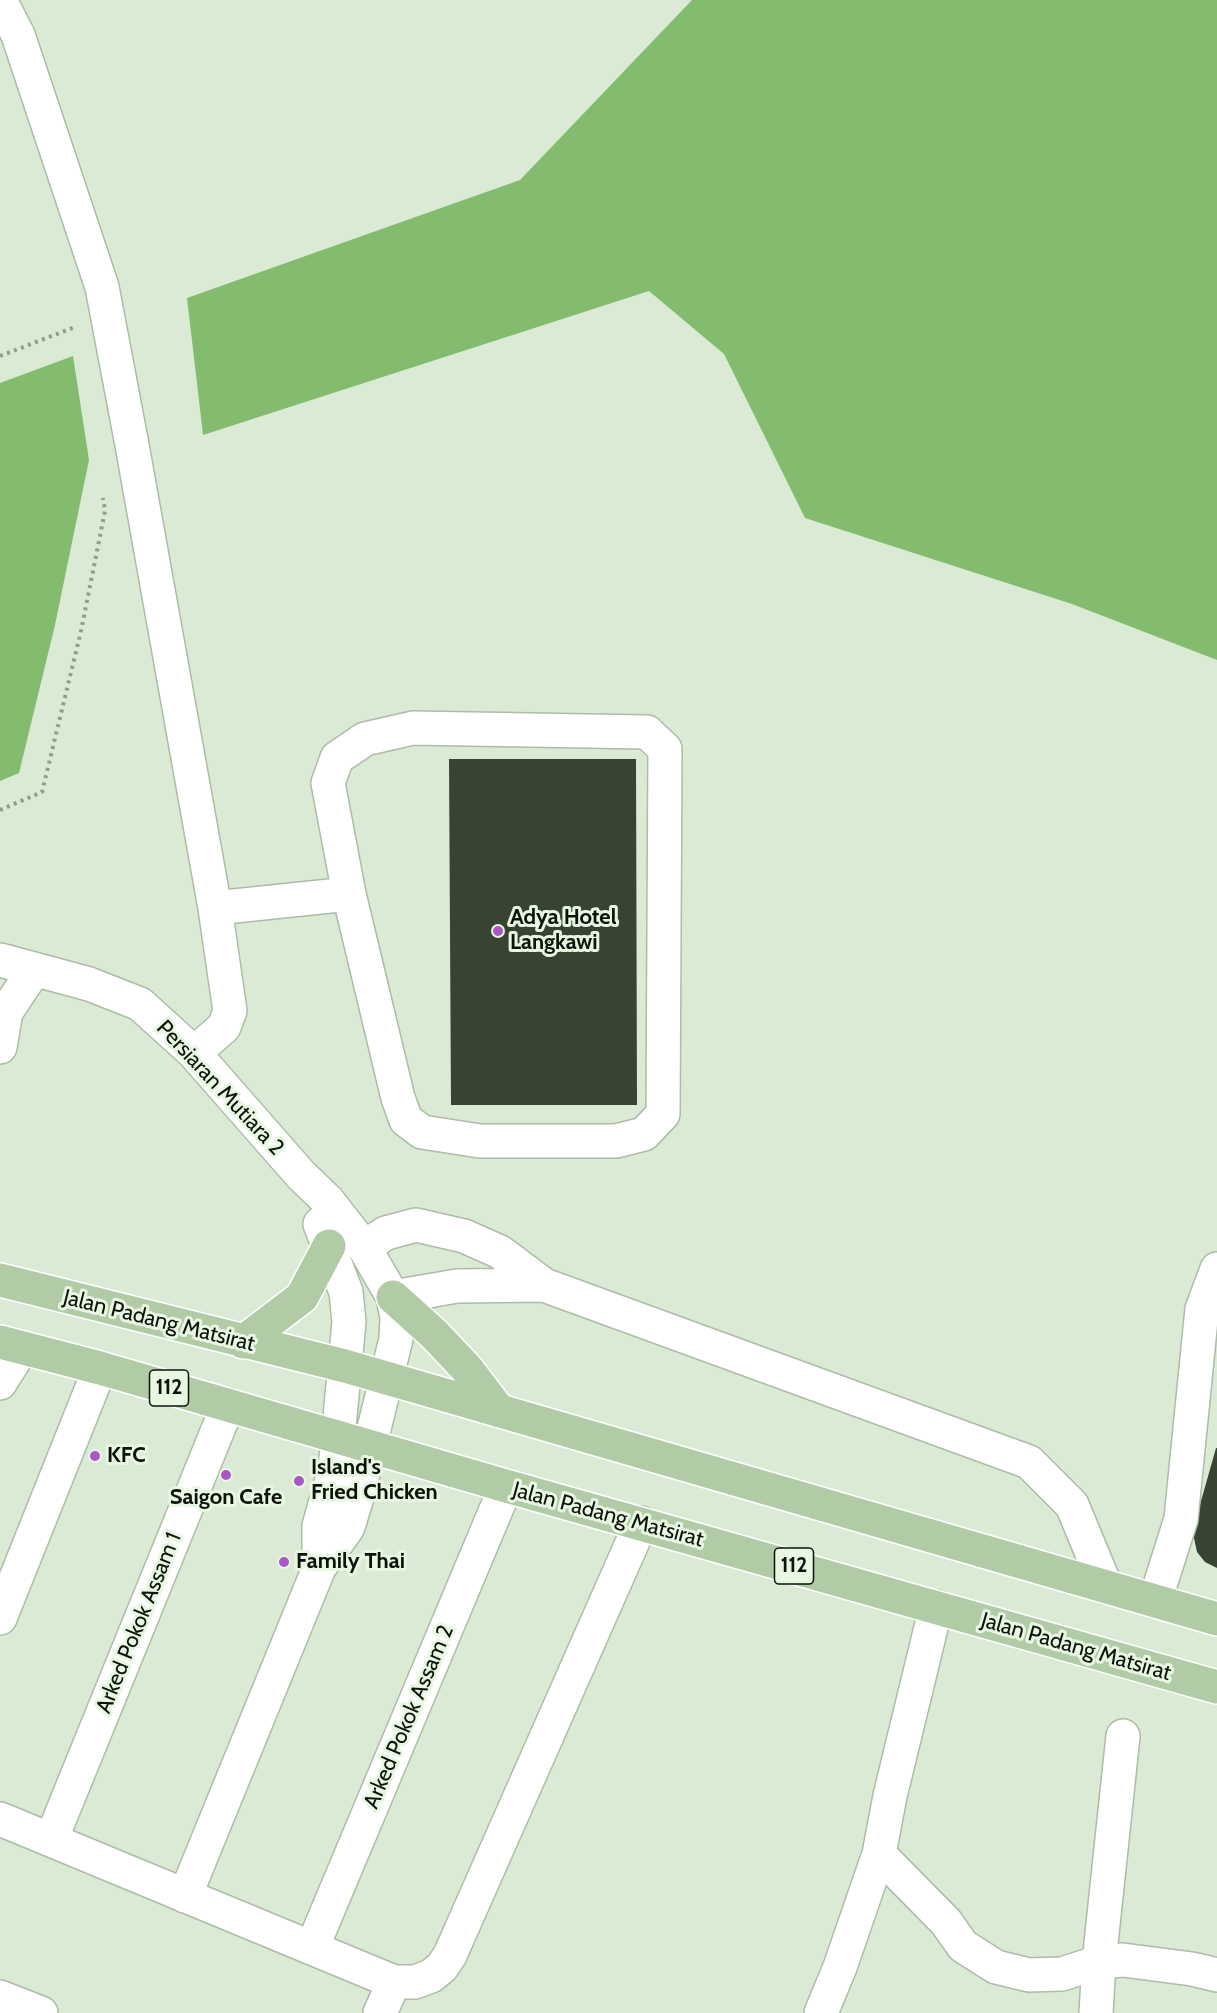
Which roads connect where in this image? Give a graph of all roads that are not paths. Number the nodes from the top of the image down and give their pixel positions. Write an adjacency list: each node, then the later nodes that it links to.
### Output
1 (0, 0): 3 (street)
2 (349, 894): 2 (street); 3 (street)
3 (215, 908): 8 (street)
4 (0, 960): 5 (street, Persiaran Mutiara 2)
5 (34, 970): 6 (street); 8 (street, Persiaran Mutiara 2)
6 (3, 1011): 7 (street)
7 (0, 1047)
8 (194, 1053): 9 (street, Persiaran Mutiara 2)
9 (301, 1175): 10 (street, Persiaran Mutiara 2); 11 (street, Persiaran Mutiara 2)
10 (329, 1246): 16 (main road); 18 (street, Persiaran Mutiara 2)
11 (364, 1247): 14 (street); 15 (street, Persiaran Mutiara 2)
12 (1217, 1269): 30 (street)
13 (0, 1280): 16 (main road, Jalan Padang Matsirat)
14 (544, 1285): 15 (street); 29 (street)
15 (393, 1297): 20 (street, Persiaran Mutiara 2); 23 (main road)
16 (243, 1342): 18 (main road, Jalan Padang Matsirat)
17 (11, 1345): 19 (main road, Jalan Padang Matsirat / 112); 21 (street)
18 (345, 1366): 20 (main road, Jalan Padang Matsirat); 24 (street, Persiaran Mutiara 2)
19 (100, 1368): 22 (main road, Jalan Padang Matsirat / 112); 32 (street)
20 (386, 1378): 23 (main road, Jalan Padang Matsirat); 25 (street, Persiaran Mutiara 2)
21 (0, 1383)
22 (228, 1405): 24 (main road, Jalan Padang Matsirat / 112); 37 (street, Arked Pokok Assam 1)
23 (499, 1411): 29 (main road, Jalan Padang Matsirat)
24 (338, 1437): 25 (main road, Jalan Padang Matsirat / 112); 28 (street, Persiaran Mutiara 2)
25 (370, 1446): 26 (main road, Jalan Padang Matsirat / 112); 28 (street, Persiaran Mutiara 2)
26 (506, 1486): 27 (main road, Jalan Padang Matsirat / 112); 40 (street, Arked Pokok Assam 2)
27 (641, 1523): 31 (main road, Jalan Padang Matsirat / 112); 43 (street)
28 (320, 1568): 39 (street)
29 (1106, 1587): 30 (main road, Jalan Padang Matsirat)
30 (1155, 1601): 33 (main road, Jalan Padang Matsirat)
31 (936, 1607): 34 (main road, Jalan Padang Matsirat / 112); 38 (street)
32 (0, 1618)
33 (1217, 1619)
34 (1217, 1687)
35 (1123, 1736): 41 (street)
36 (0, 1819): 37 (street)
37 (51, 1840): 39 (street)
38 (879, 1854): 41 (street); 47 (street)
39 (185, 1896): 40 (street)
40 (312, 1948): 43 (street)
41 (1099, 1962): 42 (street); 48 (street)
42 (1217, 1976)
43 (394, 1982): 46 (street)
44 (0, 1997): 45 (street)
45 (41, 2013)
46 (380, 2013)
47 (821, 2013)
48 (1096, 2013)

